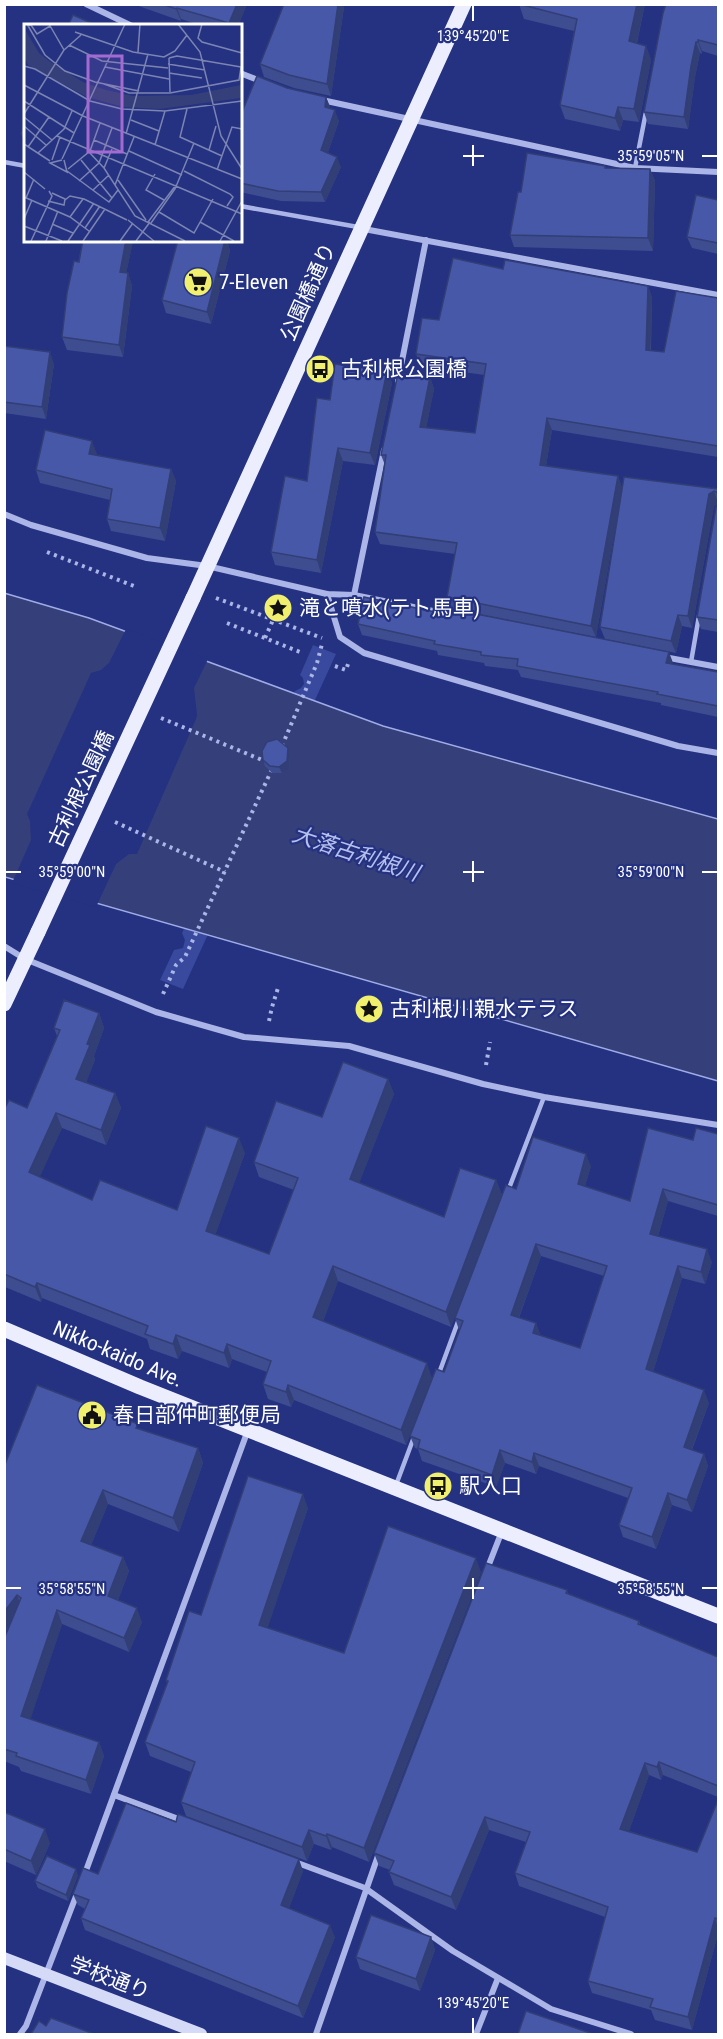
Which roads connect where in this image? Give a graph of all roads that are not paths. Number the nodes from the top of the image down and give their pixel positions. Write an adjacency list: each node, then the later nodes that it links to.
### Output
1 (87, 4): 3 (street)
2 (464, 4): 8 (main road, 公園橋通り)
3 (128, 24)
4 (242, 74): 5 (street)
5 (271, 85)
6 (313, 98): 8 (street)
7 (646, 110): 11 (lane)
8 (410, 119): 11 (street); 14 (main road, 公園橋通り)
9 (4, 162): 10 (lane)
10 (24, 166)
11 (634, 168): 12 (street)
12 (718, 172)
13 (242, 206): 14 (lane)
14 (360, 228): 15 (street); 20 (main road, 公園橋通り)
15 (426, 240): 16 (street); 17 (street)
16 (718, 296)
17 (396, 389)
18 (384, 446): 22 (street)
19 (4, 514): 20 (street)
20 (207, 566): 21 (street); 23 (main road, 公園橋通り)
21 (327, 594): 22 (street); 29 (street)
22 (354, 595): 25 (street)
23 (193, 598): 31 (main road, 古利根公園橋, bridge)
24 (701, 606): 27 (lane)
25 (459, 616)
26 (657, 655): 27 (street)
27 (691, 662): 28 (street)
28 (718, 667)
29 (718, 753)
30 (4, 946): 31 (street)
31 (25, 959): 32 (main road); 33 (street)
32 (4, 1004)
33 (544, 1097): 34 (street); 35 (lane)
34 (718, 1125)
35 (506, 1198)
36 (463, 1310): 38 (lane)
37 (4, 1329): 39 (main road, Nikko-kaido Ave.)
38 (433, 1388)
39 (248, 1429): 41 (main road, Nikko-kaido Ave.); 45 (street)
40 (416, 1432): 41 (lane)
41 (395, 1488): 42 (main road, Nikko-kaido Ave.)
42 (502, 1530): 43 (street); 44 (main road, Nikko-kaido Ave.)
43 (482, 1582)
44 (718, 1616)
45 (114, 1795): 46 (street); 51 (street)
46 (191, 1824)
47 (382, 1844): 49 (street)
48 (289, 1860): 49 (street)
49 (365, 1888): 52 (street); 55 (street)
50 (4, 1958): 51 (street, 学校通り)
51 (47, 1974): 53 (street); 54 (street, 学校通り)
52 (498, 1978): 56 (street); 57 (street)
53 (20, 2034)
54 (201, 2034)
55 (316, 2034)
56 (476, 2034)
57 (631, 2034)

